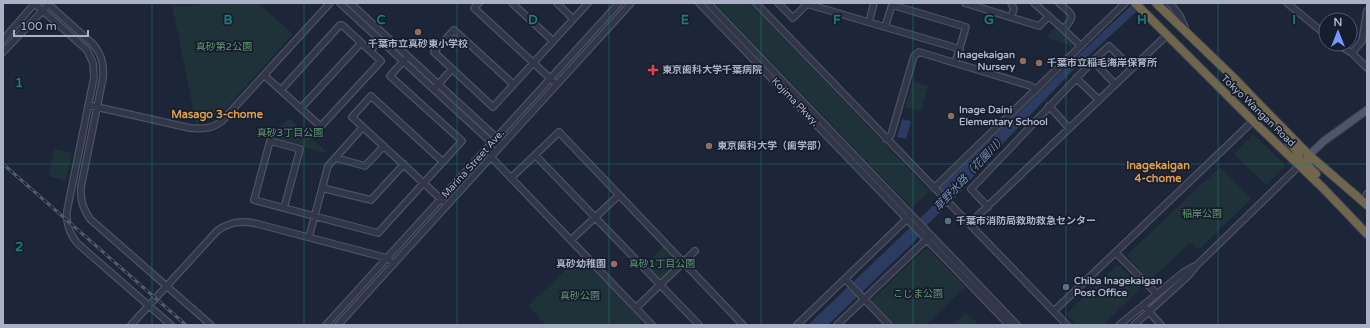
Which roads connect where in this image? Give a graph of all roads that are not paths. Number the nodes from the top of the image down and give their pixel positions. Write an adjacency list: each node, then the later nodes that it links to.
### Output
1 (35, 3): 27 (street); 38 (street)
2 (48, 3): 27 (street); 69 (street)
3 (330, 3): 55 (street)
4 (340, 3): 39 (street)
5 (350, 3): 47 (street)
6 (479, 3): 50 (street)
7 (512, 3): 40 (street)
8 (558, 3): 31 (street)
9 (588, 3): 31 (street)
10 (619, 3): 57 (street, Marina Street Ave.)
11 (631, 3): 61 (street, Marina Street Ave.)
12 (699, 3): 101 (street, Kojima Pkwy.)
13 (708, 3): 101 (street, Kojima Pkwy.)
14 (756, 3): 76 (street)
15 (778, 3): 25 (street)
16 (874, 3): 32 (street)
17 (965, 3): 30 (street)
18 (1011, 3): 30 (street)
19 (1034, 3): 29 (street)
20 (1058, 3): 35 (street)
21 (1125, 3): 42 (street)
22 (1156, 3): 37 (highway, Tokyo Wangan Road)
23 (1170, 3): 37 (street)
24 (1287, 3): 34 (street)
25 (807, 4): 32 (street)
26 (1138, 6): 36 (highway, Tokyo Wangan Road)
27 (42, 10): 45 (street); 67 (street)
28 (1367, 11): 46 (street)
29 (1049, 16): 30 (street); 35 (street)
30 (1011, 17)
31 (573, 19): 40 (street)
32 (869, 22): 33 (street)
33 (885, 27): 43 (street); 43 (street)
34 (1318, 28)
35 (1063, 29): 42 (street)
36 (1166, 35): 52 (street); 72 (highway, Tokyo Wangan Road)
37 (1189, 35): 66 (highway, Tokyo Wangan Road)
38 (3, 40)
39 (380, 40): 44 (street); 48 (street)
40 (553, 41): 50 (street)
41 (361, 43): 44 (street); 63 (street); 70 (street)
42 (1081, 46): 64 (street)
43 (960, 49): 51 (street)
44 (370, 51): 70 (street)
45 (3, 52)
46 (1352, 53): 53 (street)
47 (408, 56): 48 (street); 58 (street)
48 (404, 61): 62 (street); 86 (street)
49 (1093, 61): 52 (street); 56 (street); 60 (street)
50 (533, 62): 57 (street); 59 (street)
51 (956, 63): 64 (street); 76 (street)
52 (1132, 68): 60 (street)
53 (1367, 68)
54 (452, 70): 58 (street); 59 (street); 59 (street)
55 (264, 75): 63 (street); 69 (street)
56 (1076, 78): 65 (street); 68 (street)
57 (550, 79): 61 (street); 75 (street, Marina Street Ave.)
58 (439, 84): 62 (street); 75 (street)
59 (513, 84)
60 (1115, 84): 65 (street)
61 (557, 85): 79 (street, Marina Street Ave.)
62 (434, 89): 77 (street)
63 (281, 90): 70 (street)
64 (1036, 90): 92 (street)
65 (1099, 100): 74 (street)
66 (1256, 101): 83 (highway, Tokyo Wangan Road); 88 (highway)
67 (88, 105): 69 (street); 80 (street)
68 (1049, 106): 74 (street); 98 (street)
69 (97, 107): 81 (street)
70 (301, 108)
71 (1367, 110): 83 (main road)
72 (1253, 121): 88 (highway, Tokyo Wangan Road); 109 (street)
73 (363, 127): 78 (street); 85 (street); 86 (street)
74 (1069, 128): 98 (street)
75 (497, 137): 77 (street, Marina Street Ave.); 79 (street)
76 (886, 139): 92 (street)
77 (492, 143): 79 (street); 84 (street); 94 (street, Marina Street Ave.)
78 (384, 146): 85 (street); 87 (street)
79 (502, 146): 84 (street, Marina Street Ave.)
80 (79, 151): 81 (street); 119 (street)
81 (88, 154): 116 (street)
82 (535, 155): 89 (street); 93 (street); 102 (street)
83 (1309, 155): 88 (main road); 95 (highway, Tokyo Wangan Road); 97 (highway)
84 (491, 157): 89 (street); 96 (street, Marina Street Ave.)
85 (336, 158): 91 (street)
86 (443, 162): 90 (street)
87 (404, 164): 90 (street); 91 (street)
88 (1300, 164): 97 (highway, Tokyo Wangan Road); 113 (street)
89 (511, 178): 107 (street)
90 (424, 183): 94 (street); 100 (street)
91 (322, 188): 100 (street)
92 (935, 189): 103 (street)
93 (619, 195): 102 (street); 111 (street)
94 (441, 199): 96 (street); 110 (street, Marina Street Ave.)
95 (1366, 200)
96 (447, 204): 112 (street, Marina Street Ave.)
97 (1340, 205): 104 (highway, Tokyo Wangan Road)
98 (988, 207): 103 (street)
99 (284, 208): 99 (street); 100 (street)
100 (315, 217): 105 (street)
101 (910, 217): 106 (street); 114 (street)
102 (595, 218): 107 (street); 115 (street)
103 (969, 224): 122 (street)
104 (1367, 234)
105 (309, 237): 110 (street); 116 (street)
106 (929, 237): 118 (street); 135 (street); 136 (street)
107 (571, 240): 121 (street)
108 (695, 251): 111 (street)
109 (1116, 253): 117 (street); 122 (street)
110 (387, 258): 112 (street); 127 (street, Marina Street Ave.)
111 (683, 262): 115 (street); 131 (street)
112 (394, 264): 128 (street, Marina Street Ave.)
113 (1196, 265): 117 (street); 123 (street)
114 (845, 279): 118 (street); 132 (street)
115 (660, 285): 121 (street); 130 (street)
116 (167, 286): 119 (street); 126 (street)
117 (1156, 294): 120 (street)
118 (864, 299): 133 (street); 134 (street)
119 (149, 306): 124 (street); 125 (street)
120 (1143, 306): 123 (street); 138 (street)
121 (636, 308): 129 (street)
122 (1054, 311): 137 (street)
123 (1149, 312): 139 (street); 140 (street)
124 (131, 325)
125 (171, 325)
126 (211, 325)
127 (326, 325)
128 (338, 325)
129 (652, 325)
130 (698, 325)
131 (743, 325)
132 (797, 325)
133 (837, 325)
134 (889, 325)
135 (1009, 325)
136 (1017, 325)
137 (1067, 325)
138 (1119, 325)
139 (1134, 325)
140 (1161, 325)

